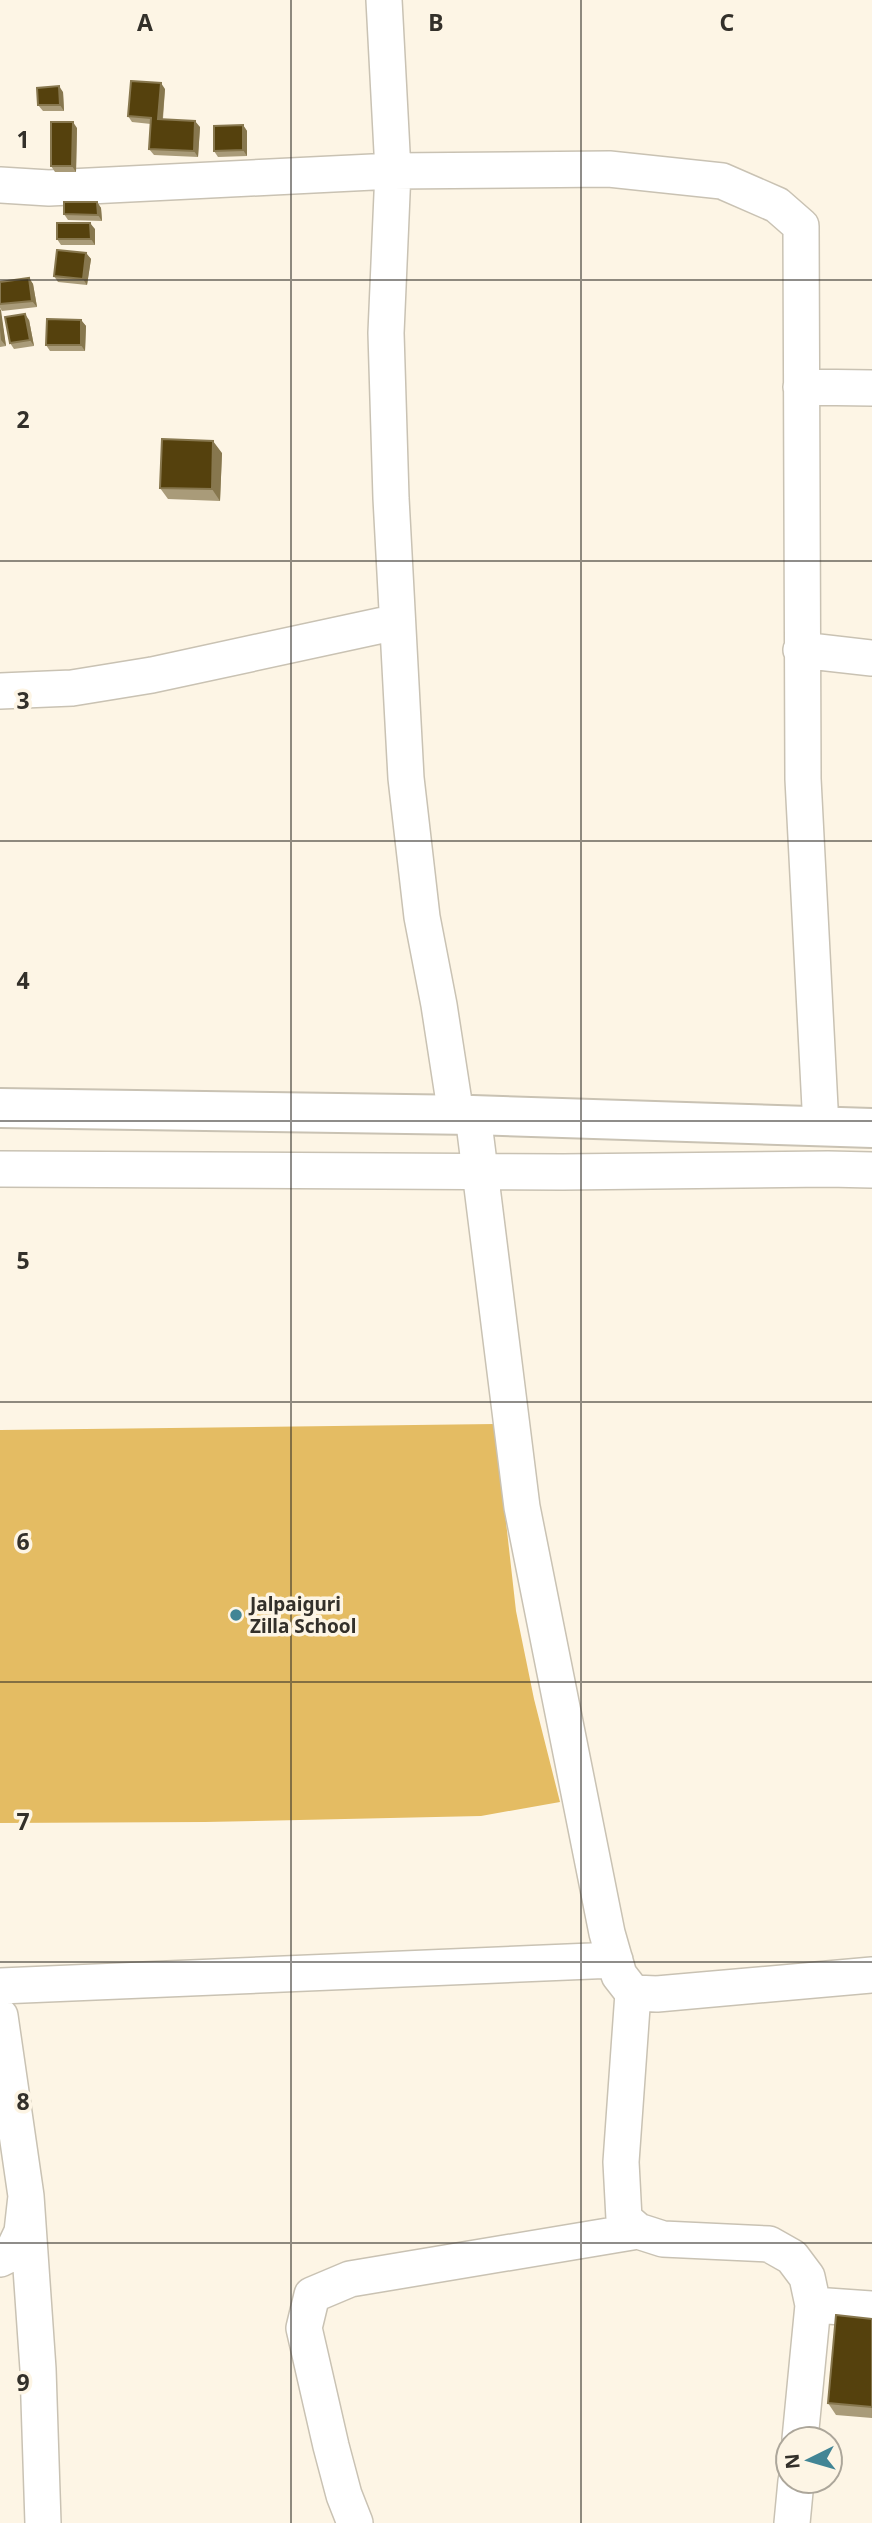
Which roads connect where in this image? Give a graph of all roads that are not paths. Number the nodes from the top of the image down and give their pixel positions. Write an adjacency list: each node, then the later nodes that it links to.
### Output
1 (384, 0): 2 (street)
2 (393, 171): 3 (street); 4 (street); 6 (street)
3 (0, 186)
4 (801, 387): 5 (street); 7 (street)
5 (872, 388)
6 (397, 622): 9 (street); 11 (street)
7 (801, 650): 8 (street); 12 (street)
8 (872, 658)
9 (0, 691)
10 (0, 1108): 11 (street)
11 (465, 1115): 12 (street); 16 (street)
12 (821, 1127): 13 (street)
13 (872, 1128)
14 (0, 1169): 16 (street)
15 (872, 1170): 16 (street)
16 (481, 1172): 17 (street)
17 (615, 1960): 19 (street); 20 (street)
18 (872, 1975): 20 (street)
19 (0, 1986)
20 (633, 1993): 23 (street)
21 (0, 2015): 22 (street)
22 (26, 2196): 24 (street); 29 (street)
23 (638, 2231): 25 (street); 30 (street)
24 (0, 2259)
25 (813, 2305): 26 (street); 27 (street)
26 (872, 2309)
27 (801, 2425)
28 (795, 2495): 31 (street)
29 (43, 2523)
30 (355, 2523)
31 (792, 2523)

